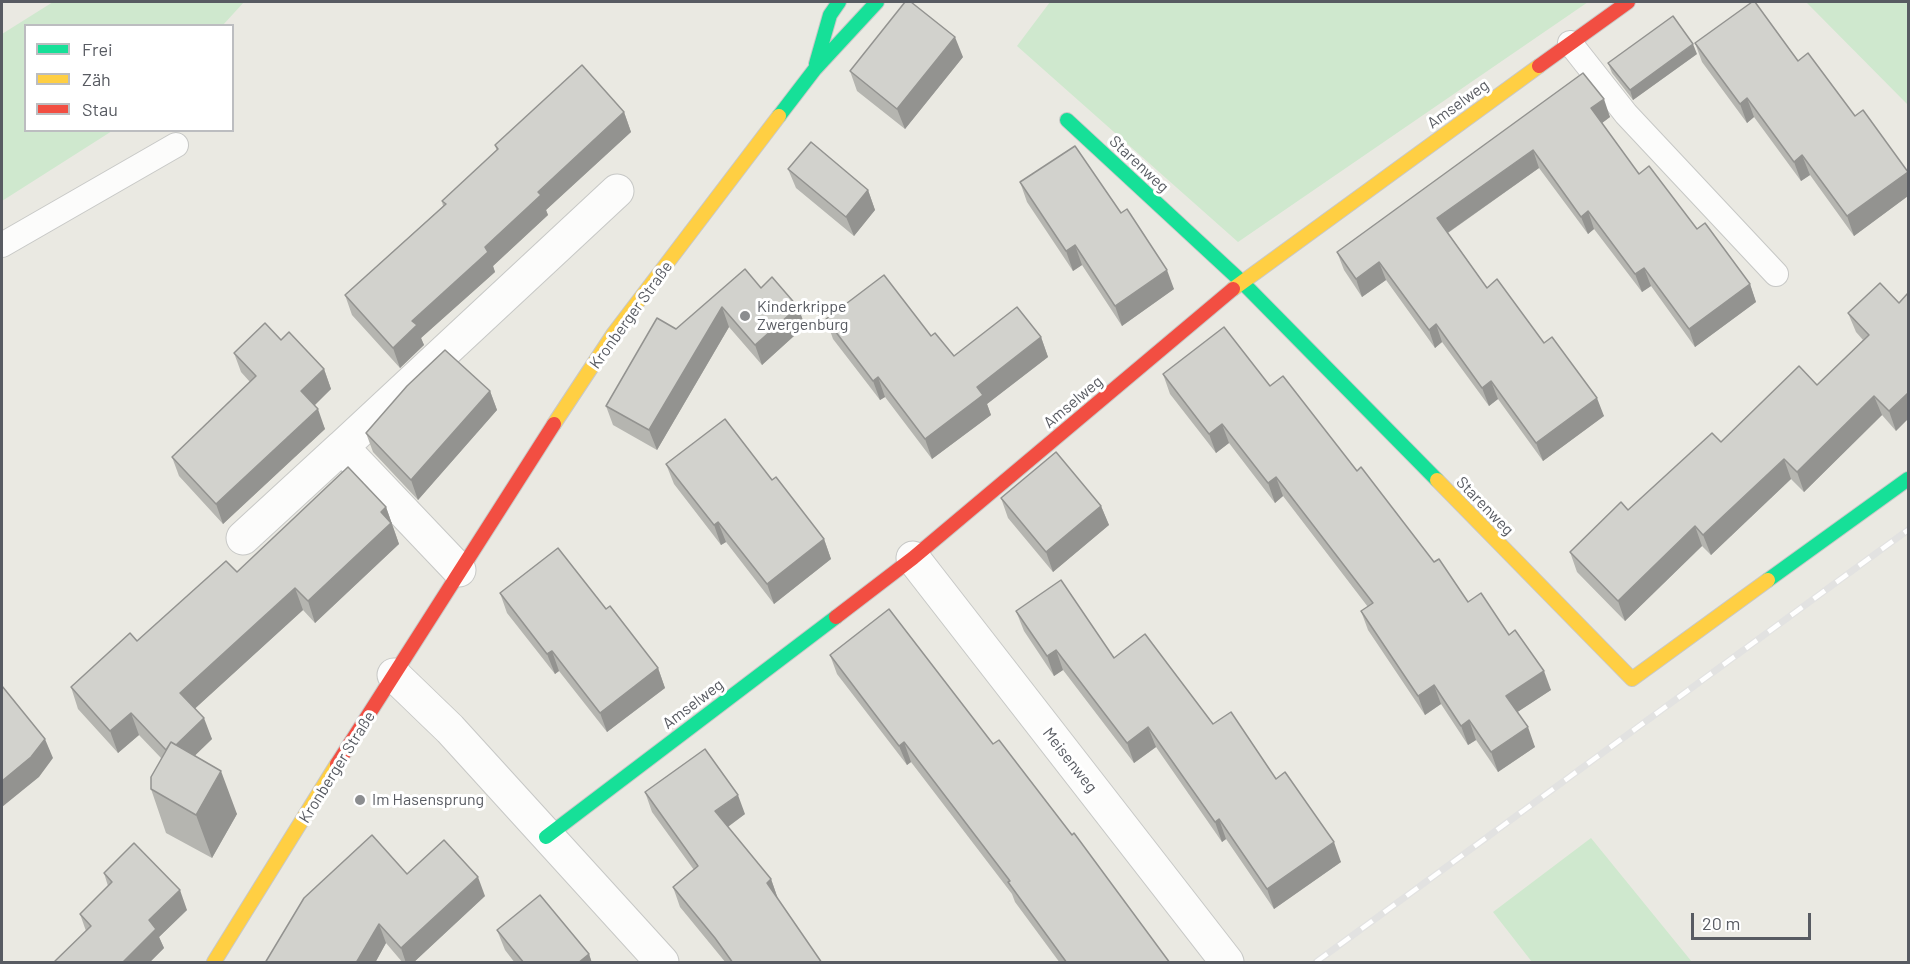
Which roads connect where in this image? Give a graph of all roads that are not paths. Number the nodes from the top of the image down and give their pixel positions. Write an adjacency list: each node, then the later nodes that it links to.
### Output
1 (839, 2): 5 (street, Kronberger Straße)
2 (877, 2): 5 (street, Kronberger Straße)
3 (1628, 2): 4 (street, Amselweg)
4 (1570, 43): 10 (lane); 11 (street, Amselweg)
5 (815, 69): 16 (street, Kronberger Straße)
6 (1067, 120): 11 (street, Starenweg)
7 (176, 145): 9 (lane)
8 (617, 191): 12 (street)
9 (2, 245)
10 (1776, 274)
11 (1242, 282): 13 (street, Starenweg); 15 (street, Amselweg)
12 (342, 447): 14 (street); 16 (street)
13 (1908, 479)
14 (243, 538)
15 (913, 558): 18 (street, Amselweg); 21 (street, Meisenweg)
16 (459, 570): 17 (street, Kronberger Straße)
17 (394, 675): 18 (street); 19 (street, Kronberger Straße)
18 (546, 837): 20 (street)
19 (213, 963)
20 (662, 963)
21 (1227, 963)

